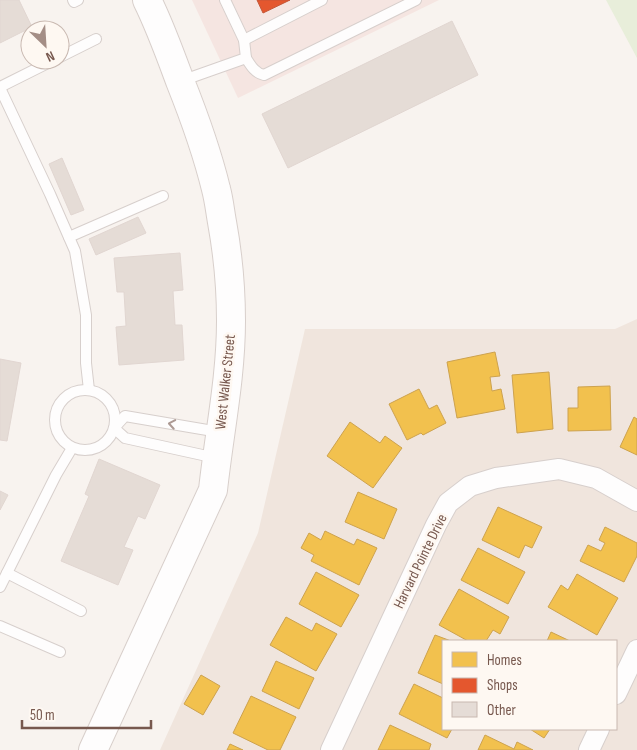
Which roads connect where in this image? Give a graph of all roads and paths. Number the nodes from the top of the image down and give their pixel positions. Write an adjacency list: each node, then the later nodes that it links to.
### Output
1 (73, 0): 2 (lane)
2 (78, 0)
3 (148, 0): 12 (street, West Walker Street)
4 (225, 0): 8 (lane)
5 (322, 0): 8 (lane)
6 (416, 0): 10 (lane)
7 (96, 39): 9 (lane)
8 (244, 40): 10 (lane)
9 (70, 52)
10 (246, 58): 12 (lane)
11 (34, 70): 13 (lane)
12 (180, 81): 18 (street, West Walker Street)
13 (0, 87): 15 (lane)
14 (163, 196): 15 (lane)
15 (69, 237): 16 (lane)
16 (89, 390): 17 (lane); 19 (lane)
17 (114, 428): 18 (lane); 18 (lane, one-way to 17); 19 (lane)
18 (218, 445): 29 (street, West Walker Street)
19 (72, 448): 21 (lane)
20 (637, 501): 30 (street, Harvard Pointe Drive)
21 (7, 573): 22 (lane); 23 (lane)
22 (0, 587)
23 (81, 611)
24 (0, 626): 26 (lane)
25 (637, 650): 27 (street)
26 (60, 652)
27 (617, 692)
28 (599, 730): 31 (street)
29 (93, 750)
30 (331, 750)
31 (589, 750)

